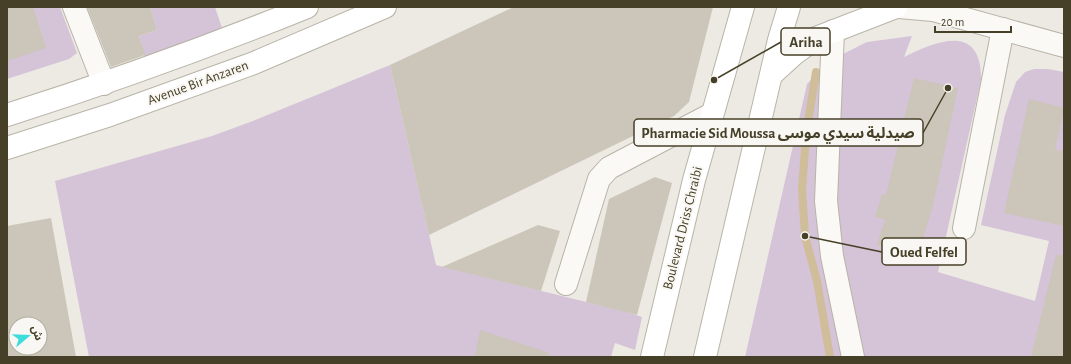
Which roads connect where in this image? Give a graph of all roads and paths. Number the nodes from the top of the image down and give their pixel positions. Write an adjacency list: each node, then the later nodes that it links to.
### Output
1 (74, 7): 12 (street)
2 (307, 7): 12 (main road)
3 (385, 7): 15 (main road, Avenue Bir Anzaren)
4 (743, 7): 13 (main road, Boulevard Driss Chraibi)
5 (789, 7): 11 (main road)
6 (897, 7): 7 (street); 9 (main road)
7 (936, 8): 8 (street)
8 (1003, 29): 10 (street); 16 (street)
9 (832, 31): 11 (main road); 20 (street)
10 (1064, 46)
11 (772, 74): 19 (main road)
12 (104, 84): 14 (main road)
13 (712, 114): 17 (street); 18 (main road, Boulevard Driss Chraibi)
14 (7, 116)
15 (7, 148)
16 (964, 228)
17 (566, 284)
18 (652, 357)
19 (705, 357)
20 (853, 357)

